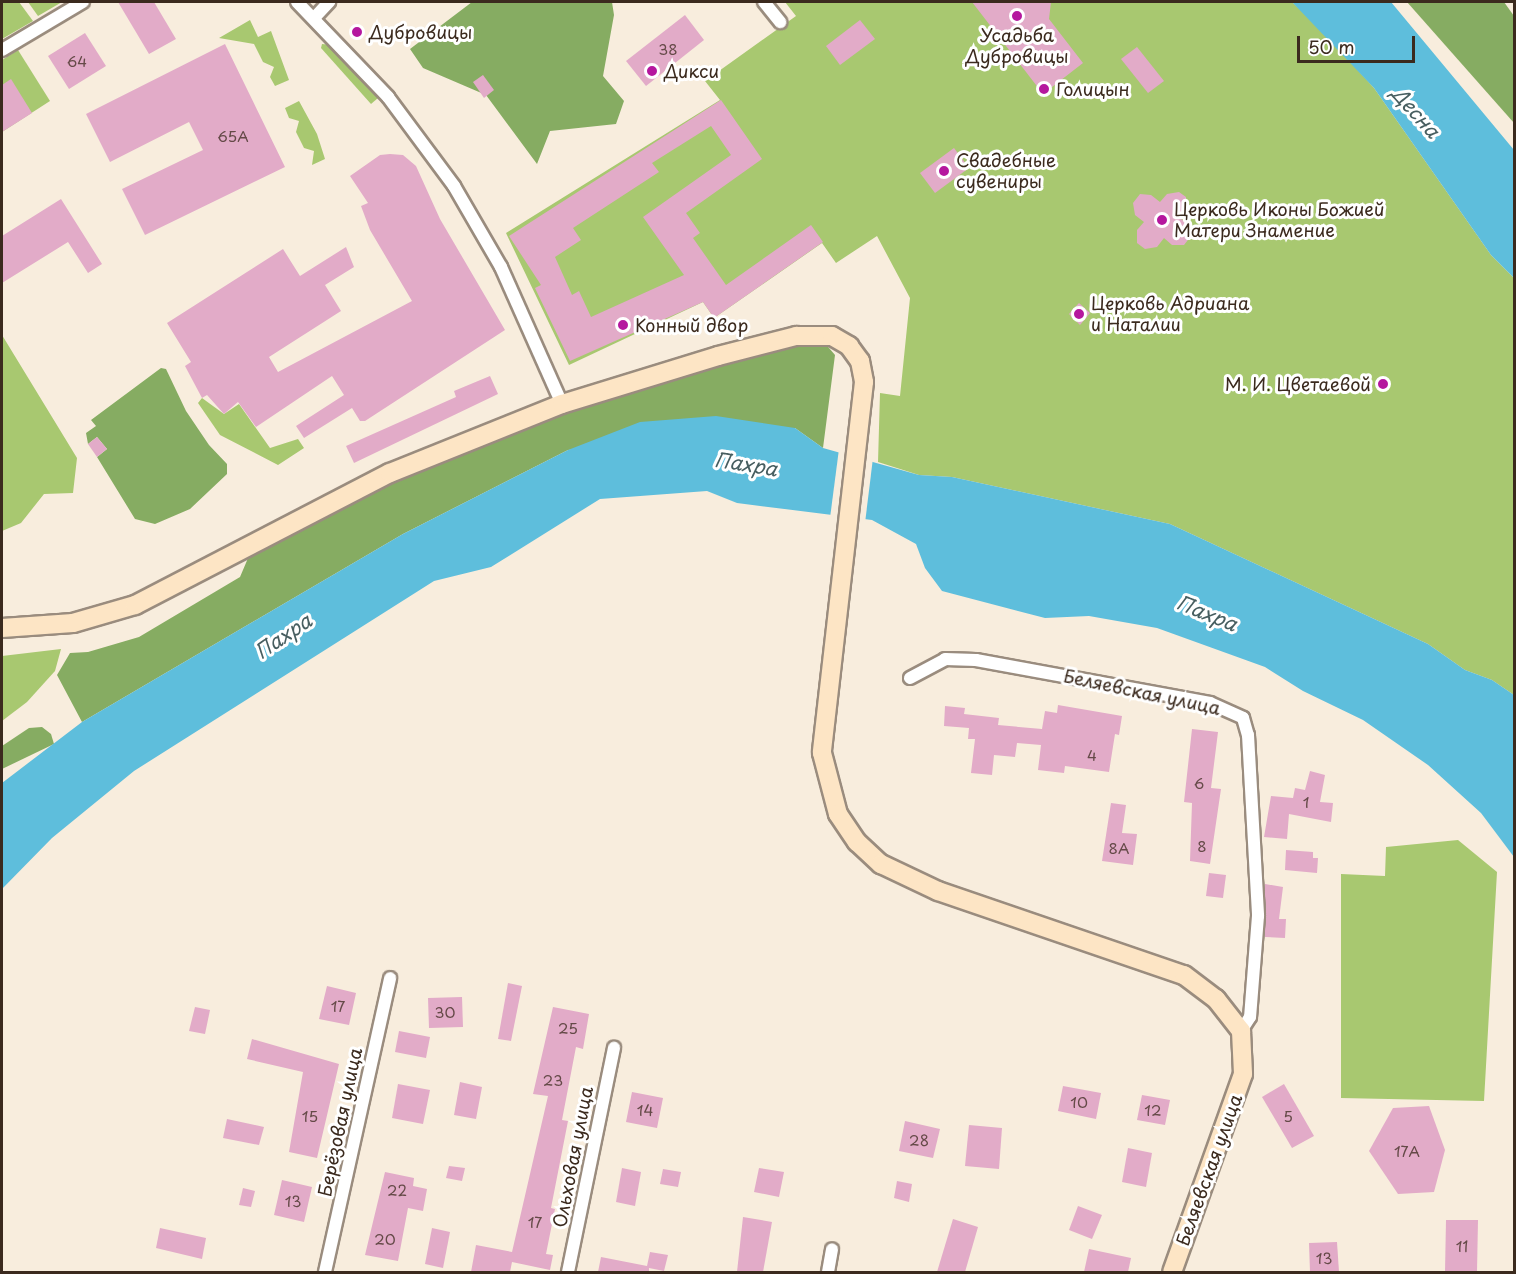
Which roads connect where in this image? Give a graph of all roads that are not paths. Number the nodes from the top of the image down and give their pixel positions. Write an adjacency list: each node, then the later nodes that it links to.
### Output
1 (83, 2): 7 (street)
2 (297, 2): 5 (street)
3 (329, 2): 5 (street)
4 (764, 2): 6 (street)
5 (315, 17): 8 (street)
6 (780, 22)
7 (2, 50)
8 (562, 404): 9 (main road); 12 (main road)
9 (2, 628)
10 (910, 678): 12 (street, Беляевская улица)
11 (390, 978): 15 (street, Берёзовая улица)
12 (1241, 1031): 18 (main road, Беляевская улица)
13 (614, 1048): 16 (street, Ольховая улица)
14 (832, 1249): 17 (street)
15 (325, 1272)
16 (568, 1272)
17 (828, 1272)
18 (1172, 1272)

